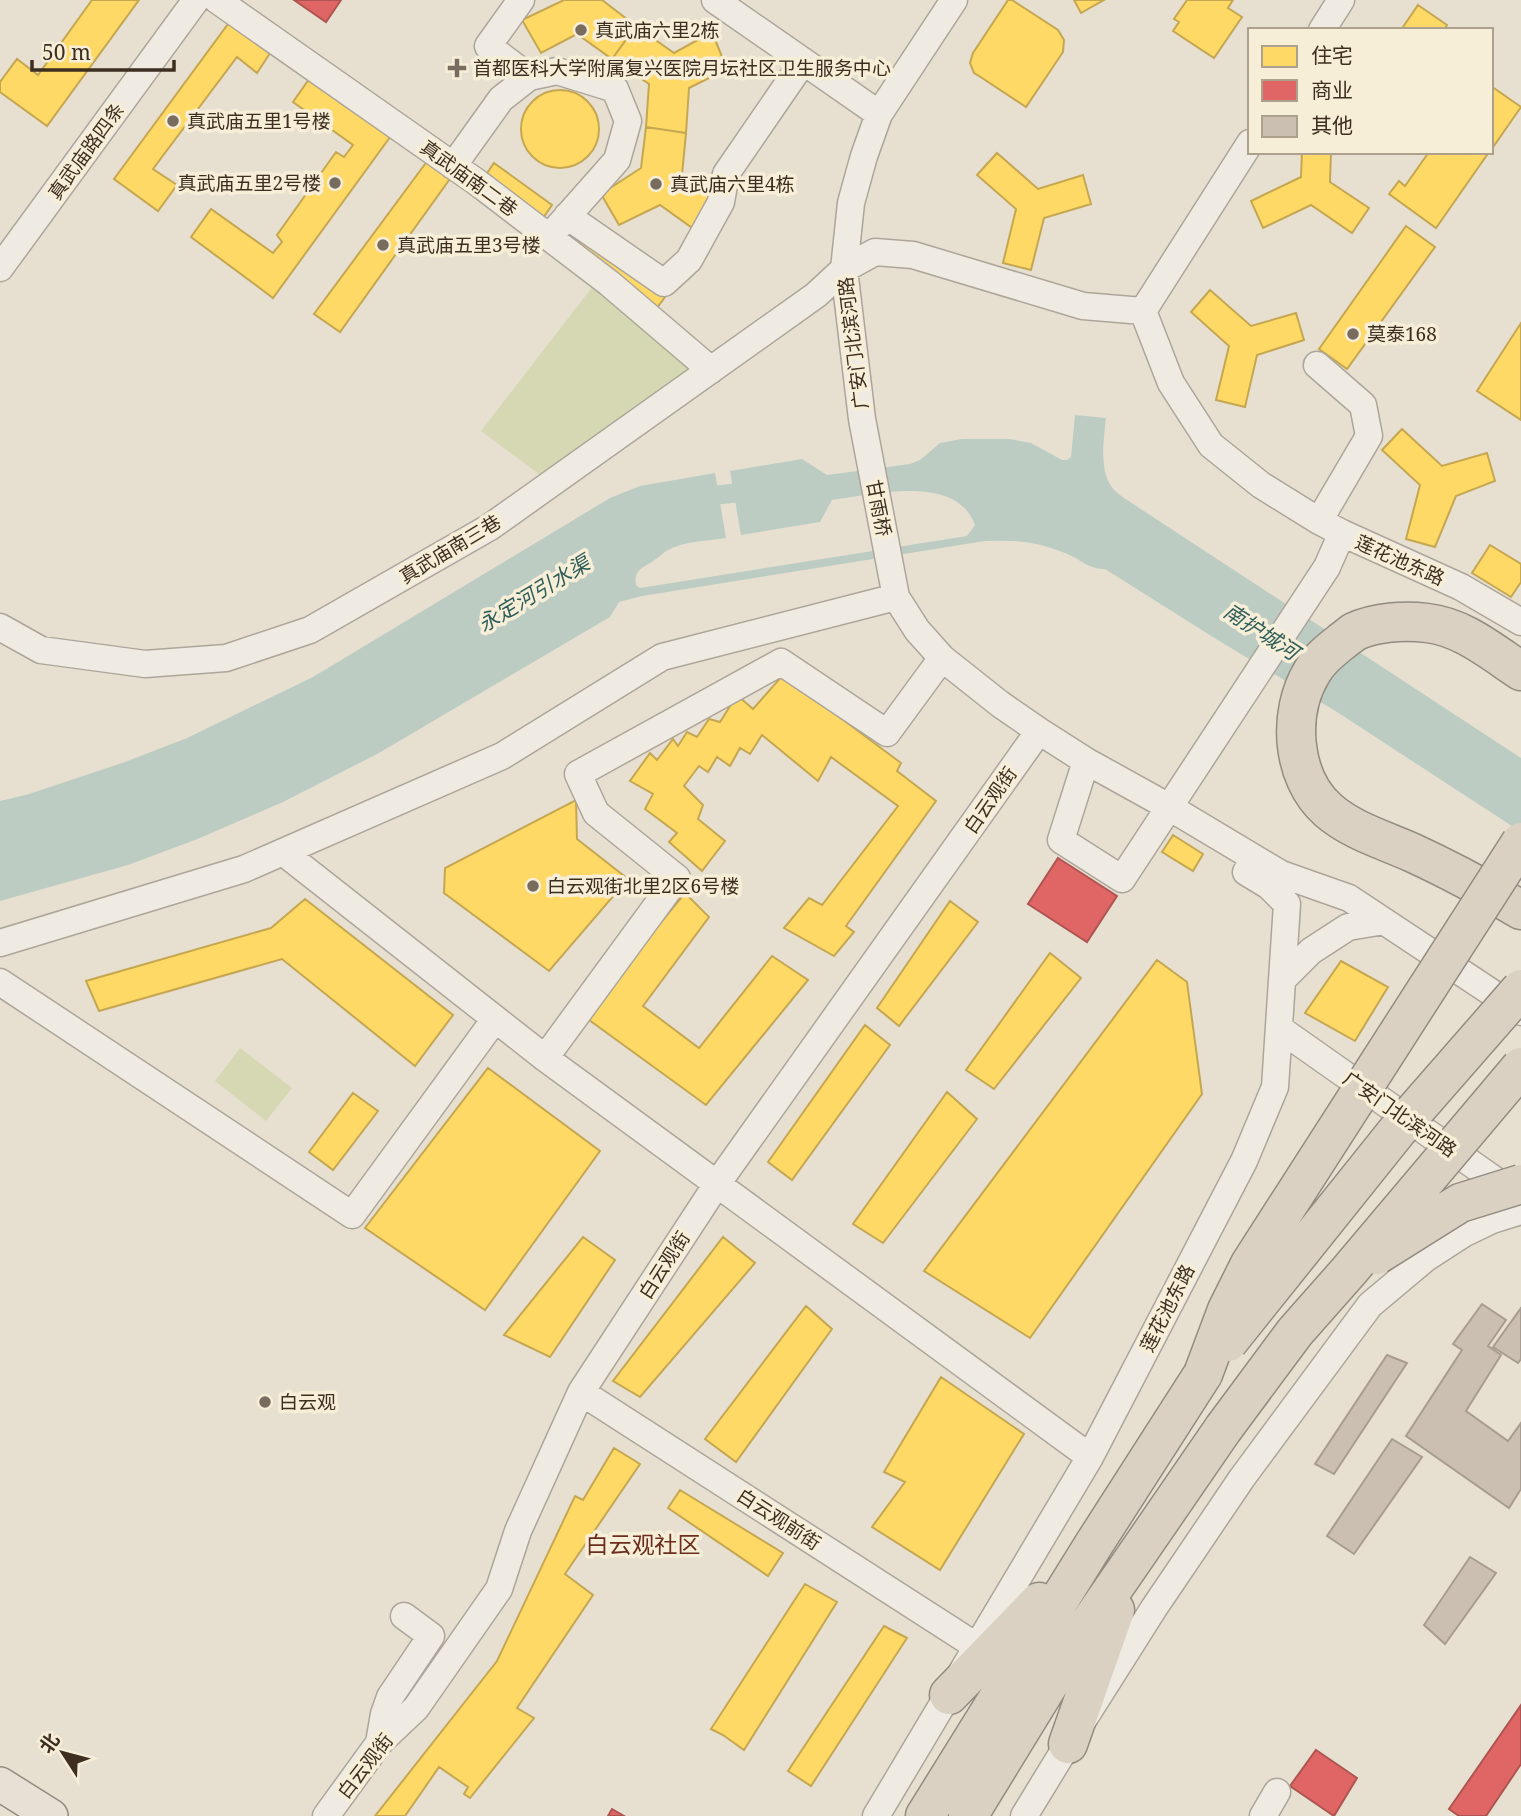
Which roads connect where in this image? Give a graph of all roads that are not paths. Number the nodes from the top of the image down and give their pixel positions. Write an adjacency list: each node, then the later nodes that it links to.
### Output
1 (196, 0): 15 (street, 真武庙路四条)
2 (216, 0): 12 (street, 真武庙南二巷)
3 (521, 0): 9 (street)
4 (715, 0): 8 (street)
5 (954, 0): 10 (street, 广安门北滨河路)
6 (1341, 0): 7 (street)
7 (1323, 28)
8 (803, 62): 10 (street); 13 (street)
9 (529, 77): 12 (street); 13 (street)
10 (879, 114): 16 (street, 广安门北滨河路)
11 (1248, 146): 17 (street)
12 (453, 166): 14 (street, 真武庙南二巷)
13 (568, 216): 14 (street)
14 (549, 237): 19 (street, 真武庙南二巷)
15 (0, 268)
16 (844, 269): 17 (street, 真武庙南三巷); 19 (street, 真武庙南三巷); 20 (street, 广安门北滨河路)
17 (1143, 311): 21 (street)
18 (1317, 365): 21 (street)
19 (711, 370): 24 (street, 真武庙南三巷)
20 (862, 419): 22 (street, 甘雨桥)
21 (1330, 527): 23 (street, 莲花池东路); 29 (street, 莲花池东路)
22 (896, 597): 25 (street); 31 (street)
23 (1521, 622)
24 (0, 627)
25 (942, 658): 27 (street); 41 (street)
26 (1521, 671): 32 (highway)
27 (1039, 731): 28 (street); 43 (street, 白云观街)
28 (1086, 761): 29 (street); 29 (street)
29 (1169, 807): 33 (street); 35 (street, 莲花池东路)
30 (1521, 842): 48 (highway, bridge)
31 (283, 852): 34 (street); 39 (street)
32 (1521, 910)
33 (1384, 921): 35 (street); 38 (street)
34 (0, 943)
35 (1282, 980): 40 (street, 莲花池东路)
36 (0, 982): 39 (street)
37 (1521, 989): 48 (highway, bridge)
38 (1521, 1012)
39 (495, 1019): 41 (street)
40 (1280, 1029): 45 (street, 广安门北滨河路); 50 (street, 莲花池东路)
41 (545, 1058): 43 (street)
42 (1521, 1067): 47 (highway, bridge)
43 (717, 1184): 49 (street, 白云观街); 50 (street)
44 (1521, 1184): 47 (highway, bridge)
45 (1521, 1199)
46 (1521, 1211): 57 (street)
47 (1348, 1272): 52 (highway, bridge)
48 (1193, 1389): 51 (highway)
49 (581, 1392): 54 (street, 白云观前街); 56 (street, 白云观街)
50 (1090, 1457): 54 (street, 莲花池东路)
51 (1094, 1545): 55 (highway); 65 (highway)
52 (1132, 1563): 57 (highway); 66 (highway)
53 (404, 1616): 56 (street)
54 (976, 1646): 55 (street, 莲花池东路)
55 (949, 1695): 64 (street, 莲花池东路)
56 (379, 1743): 63 (street, 白云观街)
57 (1068, 1744): 67 (street)
58 (0, 1784): 62 (main road)
59 (1277, 1792): 68 (street)
60 (0, 1808): 61 (main road)
61 (13, 1816)
62 (51, 1816)
63 (326, 1816)
64 (876, 1816)
65 (925, 1816)
66 (968, 1816)
67 (1024, 1816)
68 (1262, 1816)

